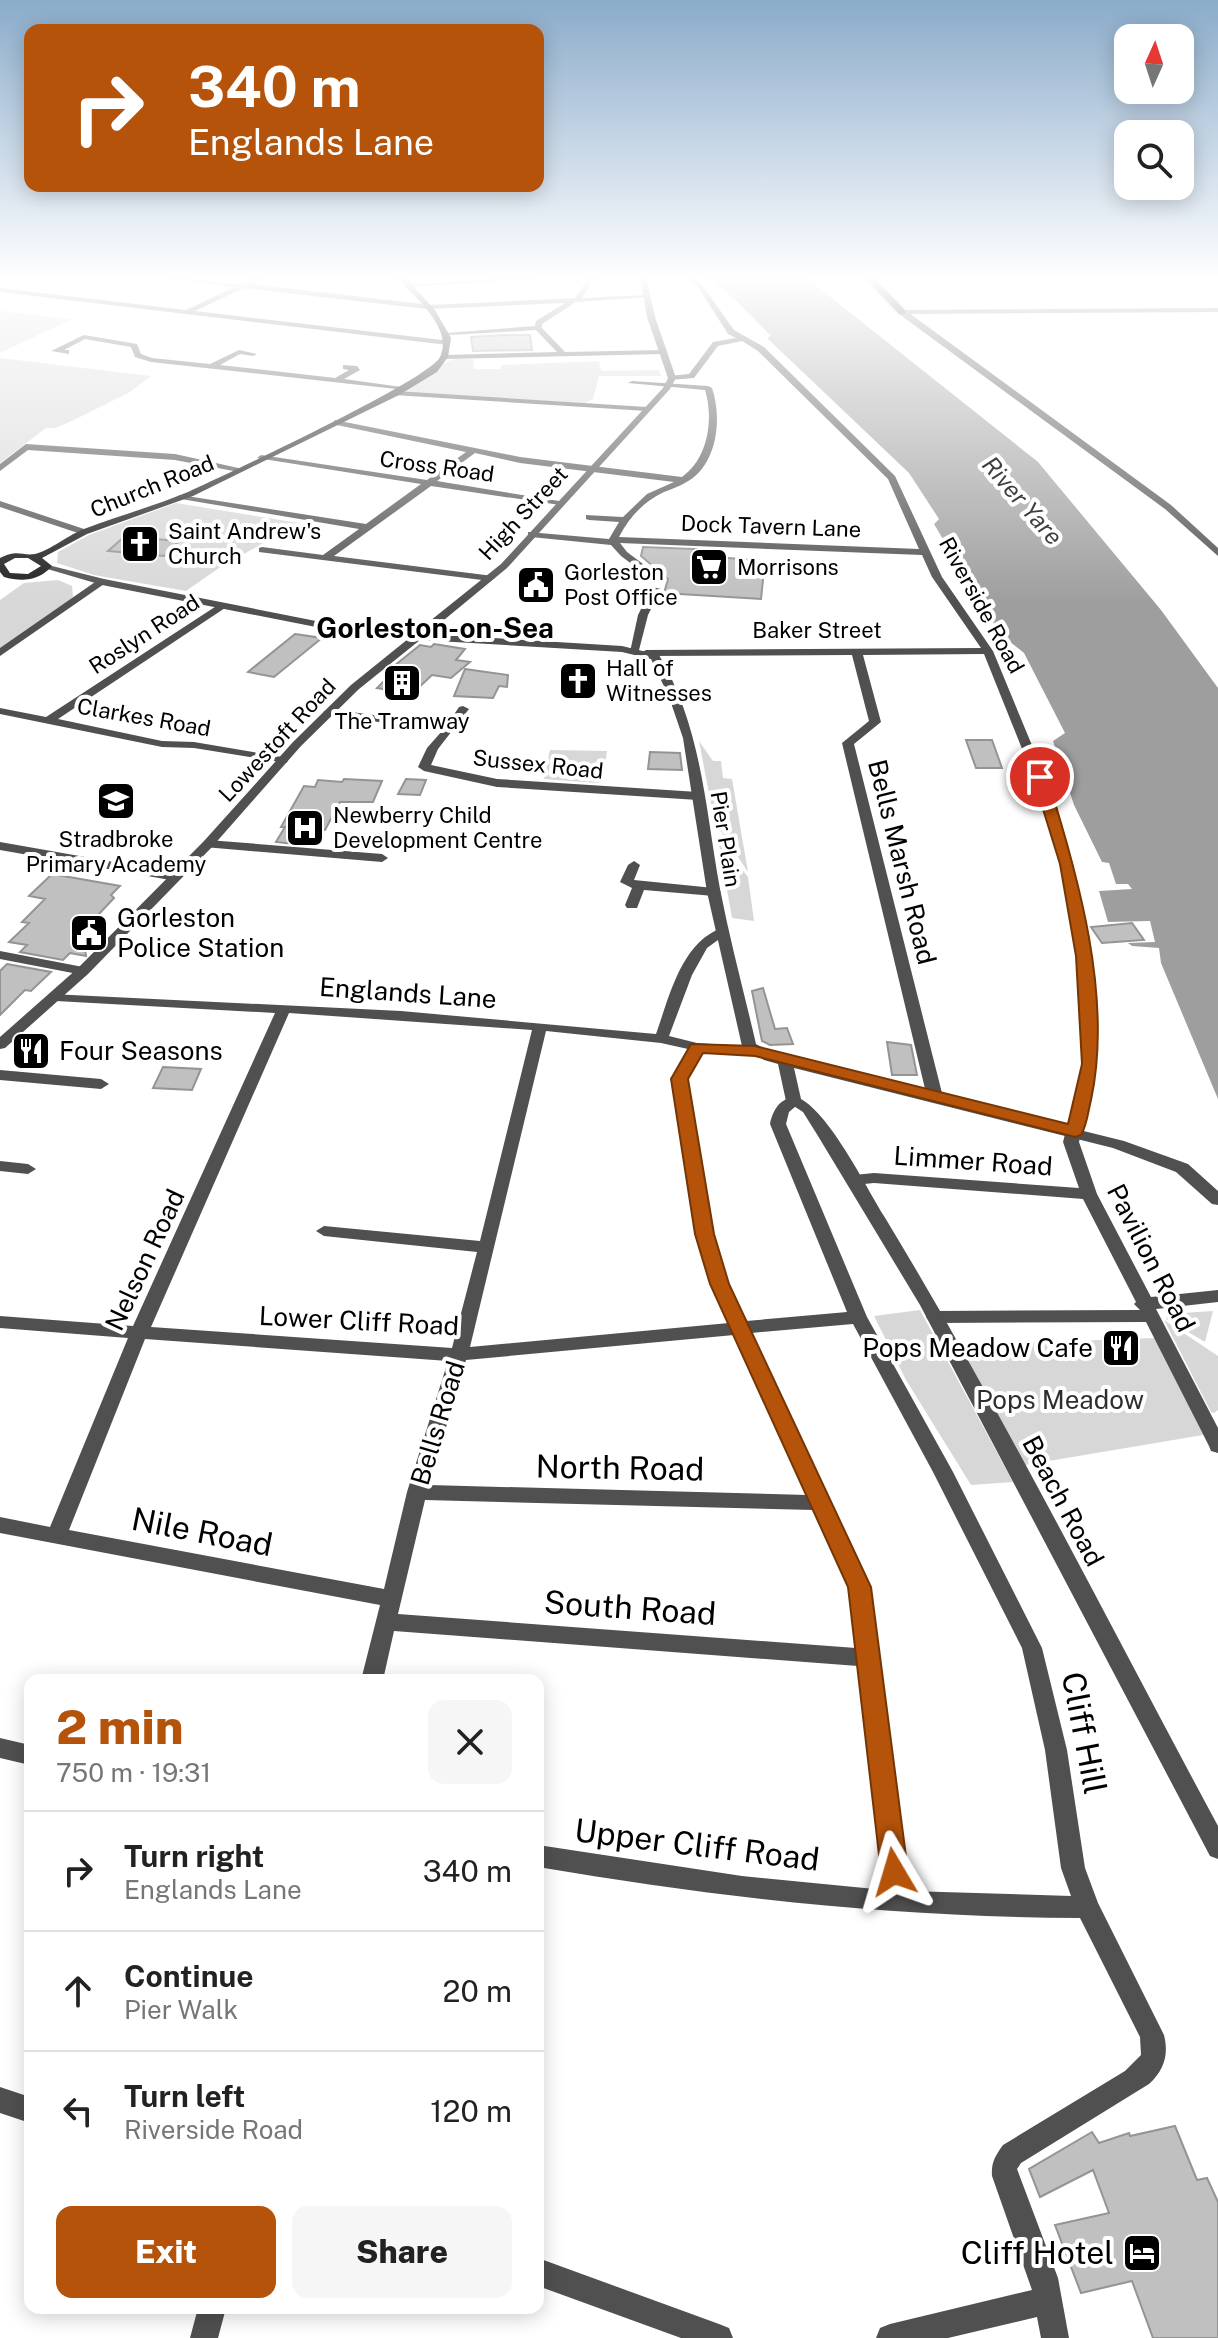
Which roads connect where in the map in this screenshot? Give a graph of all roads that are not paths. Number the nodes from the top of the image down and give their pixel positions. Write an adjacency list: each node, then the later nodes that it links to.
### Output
1 (370, 385): 7 (street)
2 (409, 385): 7 (main road, Church Road)
3 (667, 385): 8 (street, High Street)
4 (695, 385): 15 (street)
5 (798, 385): 27 (street, Riverside Road)
6 (1002, 385): 28 (street)
7 (401, 390): 8 (street); 9 (main road, Church Road)
8 (647, 409): 13 (street, High Street)
9 (335, 422): 10 (street); 11 (main road, Church Road)
10 (474, 450): 13 (street); 16 (street)
11 (261, 458): 14 (main road, Church Road); 16 (street, Cross Road)
12 (0, 468): 14 (street)
13 (590, 468): 15 (street); 18 (street, High Street)
14 (239, 469): 17 (main road, Church Road)
15 (683, 480): 21 (street)
16 (429, 483): 18 (street, Cross Road); 22 (street)
17 (180, 498): 22 (street); 23 (main road, Church Road)
18 (560, 502): 24 (street, High Street)
19 (0, 504): 23 (street)
20 (589, 517): 21 (street)
21 (625, 520): 25 (street)
22 (367, 527): 32 (street)
23 (84, 532): 31 (main road, Church Road)
24 (531, 534): 25 (street, Dock Tavern Lane); 38 (street, High Street)
25 (614, 541): 27 (street, Dock Tavern Lane); 40 (street)
26 (262, 550): 32 (street)
27 (926, 552): 46 (street, Riverside Road)
28 (1218, 553)
29 (0, 554): 30 (street)
30 (15, 555): 31 (main road); 33 (main road)
31 (38, 556): 34 (main road)
32 (325, 558): 38 (street)
33 (0, 564): 37 (main road)
34 (47, 566): 36 (main road); 39 (street)
35 (580, 574): 40 (street)
36 (29, 576): 37 (main road); 39 (street)
37 (13, 577): 41 (main road)
38 (490, 578): 43 (street, High Street)
39 (102, 582): 42 (street, Baker Street); 47 (street)
40 (656, 584): 45 (street)
41 (0, 589)
42 (221, 606): 43 (street, Baker Street); 51 (street, Roslyn Road)
43 (418, 636): 45 (street, Baker Street); 50 (street, Lowestoft Road)
44 (856, 650): 45 (street, Baker Street); 46 (street, Baker Street); 76 (street, Bells Marsh Road)
45 (640, 651): 54 (street, Pier Plain)
46 (988, 651): 78 (street, Riverside Road)
47 (0, 653)
48 (463, 709): 52 (street, Sussex Road)
49 (0, 711): 51 (street, Clarkes Road)
50 (329, 712): 52 (street, Sussex Road); 53 (street, Lowestoft Road)
51 (48, 721): 53 (street, Clarkes Road)
52 (450, 729): 54 (street, Sussex Road)
53 (282, 761): 55 (street, Lowestoft Road)
54 (698, 796): 61 (street, Pier Plain)
55 (208, 844): 57 (street); 59 (street, Lowestoft Road)
56 (0, 846): 59 (street)
57 (382, 858)
58 (634, 865): 60 (street)
59 (176, 877): 65 (street, Lowestoft Road)
60 (639, 886): 61 (street); 62 (street)
61 (714, 892): 63 (street, Pier Plain)
62 (632, 905)
63 (722, 932): 69 (street); 72 (street, Pier Plain)
64 (0, 955): 65 (street)
65 (83, 971): 66 (street, Lowestoft Road)
66 (56, 997): 67 (street, Englands Lane); 70 (street, Lowestoft Road)
67 (284, 1009): 68 (street, Englands Lane); 92 (street, Nelson Road)
68 (540, 1026): 69 (street, Englands Lane); 85 (street, Bells Road)
69 (661, 1039): 71 (street, Englands Lane)
70 (0, 1045)
71 (697, 1047): 72 (street, Englands Lane); 91 (street)
72 (755, 1051): 73 (street, Englands Lane)
73 (785, 1061): 76 (street, Englands Lane); 77 (street)
74 (0, 1075): 75 (street)
75 (101, 1084)
76 (935, 1097): 78 (street, Englands Lane)
77 (794, 1101): 81 (street, Beach Road); 88 (street, Cliff Hill)
78 (1075, 1132): 82 (street, Pavilion Road); 83 (street, Englands Lane)
79 (0, 1166): 80 (street)
80 (28, 1169)
81 (854, 1180): 82 (street, Limmer Road); 89 (street, Beach Road)
82 (1089, 1194): 87 (street, Pavilion Road)
83 (1218, 1200)
84 (324, 1231): 85 (street)
85 (487, 1247): 93 (street, Bells Road)
86 (1218, 1296): 87 (street)
87 (1146, 1310): 89 (street); 94 (street, Pavilion Road)
88 (858, 1317): 91 (street, Lower Cliff Road); 108 (street, Cliff Hill)
89 (935, 1317): 105 (street, Beach Road)
90 (0, 1322): 92 (street, Lower Cliff Road)
91 (741, 1327): 93 (street, Lower Cliff Road); 96 (street)
92 (139, 1333): 93 (street, Lower Cliff Road); 98 (street, Nelson Road)
93 (459, 1354): 95 (street, Bells Road)
94 (1218, 1446)
95 (417, 1492): 96 (street, North Road); 99 (street, Bells Road)
96 (821, 1503): 101 (street)
97 (0, 1525): 98 (street, Nile Road)
98 (57, 1535): 99 (street, Nile Road)
99 (392, 1599): 100 (street, Bells Road)
100 (387, 1622): 101 (street, South Road); 102 (street, Bells Road)
101 (869, 1658): 107 (street)
102 (374, 1674)
103 (0, 1748): 104 (street)
104 (24, 1754)
105 (1218, 1849)
106 (544, 1857): 107 (street, Upper Cliff Road)
107 (898, 1902): 108 (street, Upper Cliff Road)
108 (1087, 1907): 112 (street, Cliff Hill)
109 (0, 2100): 110 (street)
110 (24, 2108)
111 (544, 2274): 115 (street)
112 (1050, 2302): 116 (street); 117 (street, Cliff Hill)
113 (210, 2314): 114 (street)
114 (204, 2338)
115 (719, 2338)
116 (890, 2338)
117 (1055, 2338)

